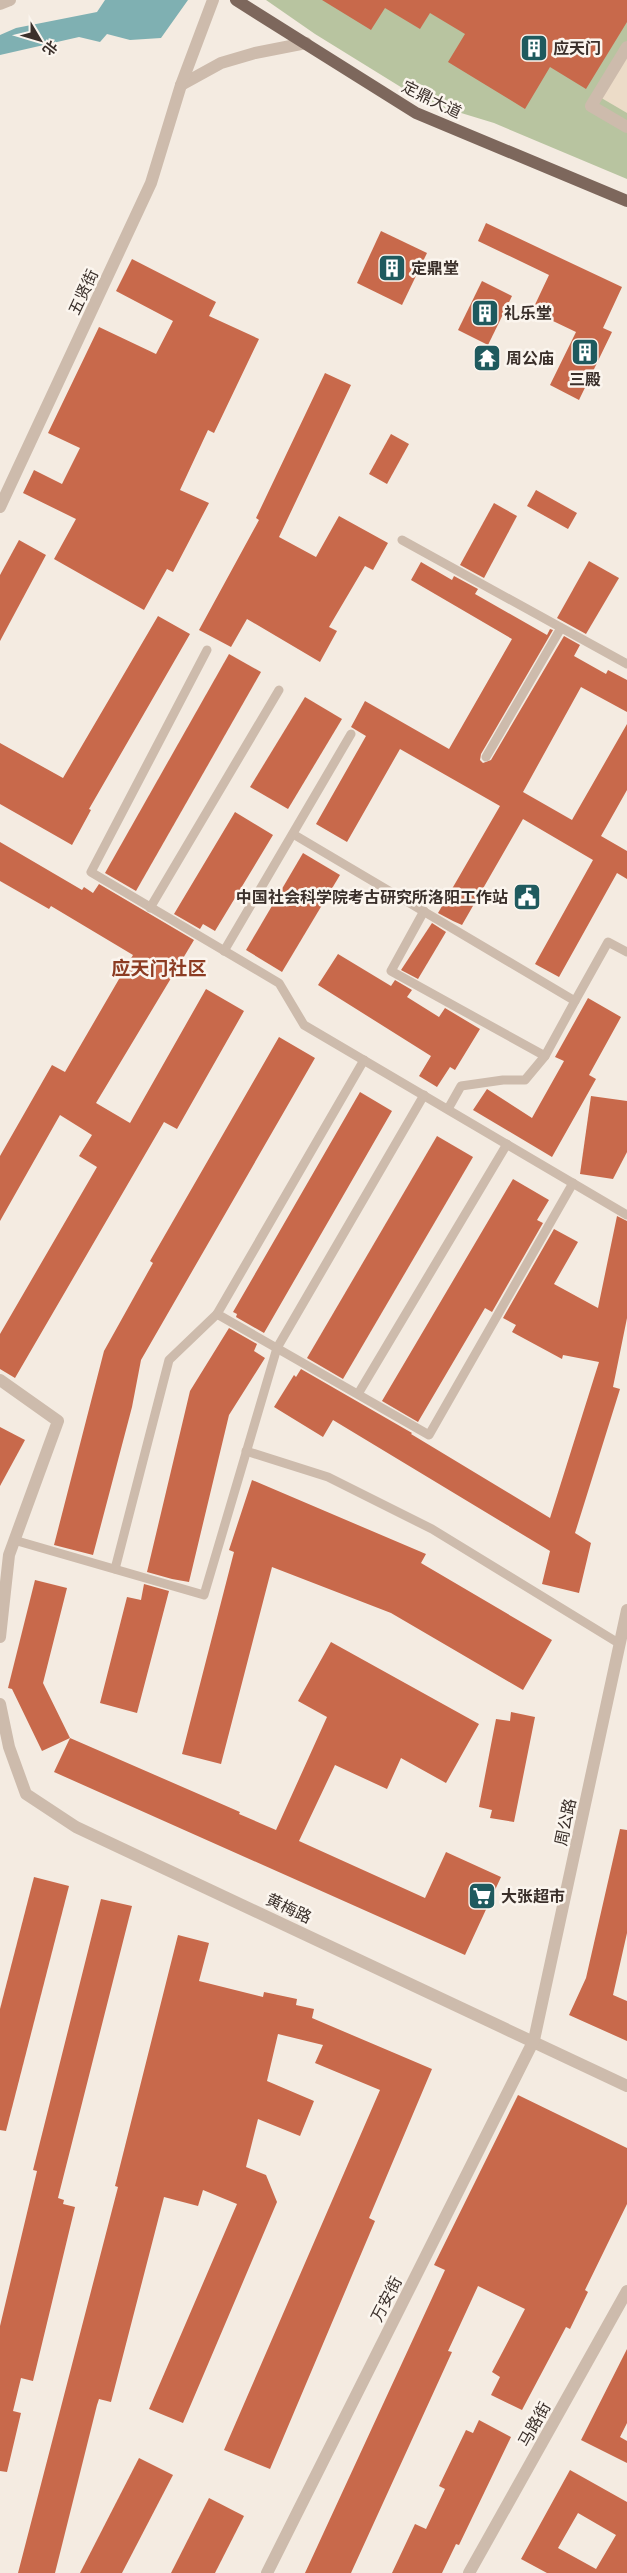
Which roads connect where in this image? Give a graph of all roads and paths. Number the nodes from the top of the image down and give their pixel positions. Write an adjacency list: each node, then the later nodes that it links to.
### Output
1 (10, 0): 4 (street)
2 (213, 0): 7 (street, 五贤街)
3 (236, 0): 5 (main road, 定鼎大道)
4 (0, 4)
5 (306, 43): 7 (street); 9 (main road, 定鼎大道)
6 (627, 47): 8 (street)
7 (181, 85): 10 (street, 五贤街)
8 (627, 127)
9 (627, 201)
10 (0, 507)
11 (402, 540): 12 (lane)
12 (561, 628): 14 (lane); 17 (lane)
13 (208, 650): 19 (lane)
14 (627, 664)
15 (279, 690): 19 (lane)
16 (351, 734): 18 (lane)
17 (486, 757)
18 (293, 834): 20 (lane); 21 (lane)
19 (150, 908): 21 (lane)
20 (424, 911): 23 (lane); 24 (lane)
21 (224, 951): 25 (lane)
22 (627, 952): 23 (lane)
23 (575, 1001): 24 (lane)
24 (545, 1056): 27 (lane)
25 (364, 1060): 26 (lane); 31 (lane)
26 (424, 1095): 27 (lane); 32 (lane)
27 (448, 1109): 28 (lane)
28 (507, 1144): 29 (lane); 34 (lane)
29 (573, 1183): 30 (lane); 34 (lane)
30 (627, 1215)
31 (218, 1314): 32 (lane); 37 (lane)
32 (277, 1348): 34 (lane); 35 (lane)
33 (0, 1380): 36 (street)
34 (358, 1394)
35 (246, 1451): 37 (lane); 40 (lane)
36 (14, 1540): 37 (lane); 39 (street)
37 (115, 1569)
38 (627, 1610): 40 (street, 周公路)
39 (0, 1638)
40 (620, 1644): 42 (street, 周公路)
41 (0, 1704): 42 (street, 黄梅路)
42 (534, 2040): 43 (street, 黄梅路); 45 (street, 万安街)
43 (627, 2086)
44 (627, 2291): 46 (street, 马路街)
45 (267, 2573)
46 (469, 2573)

